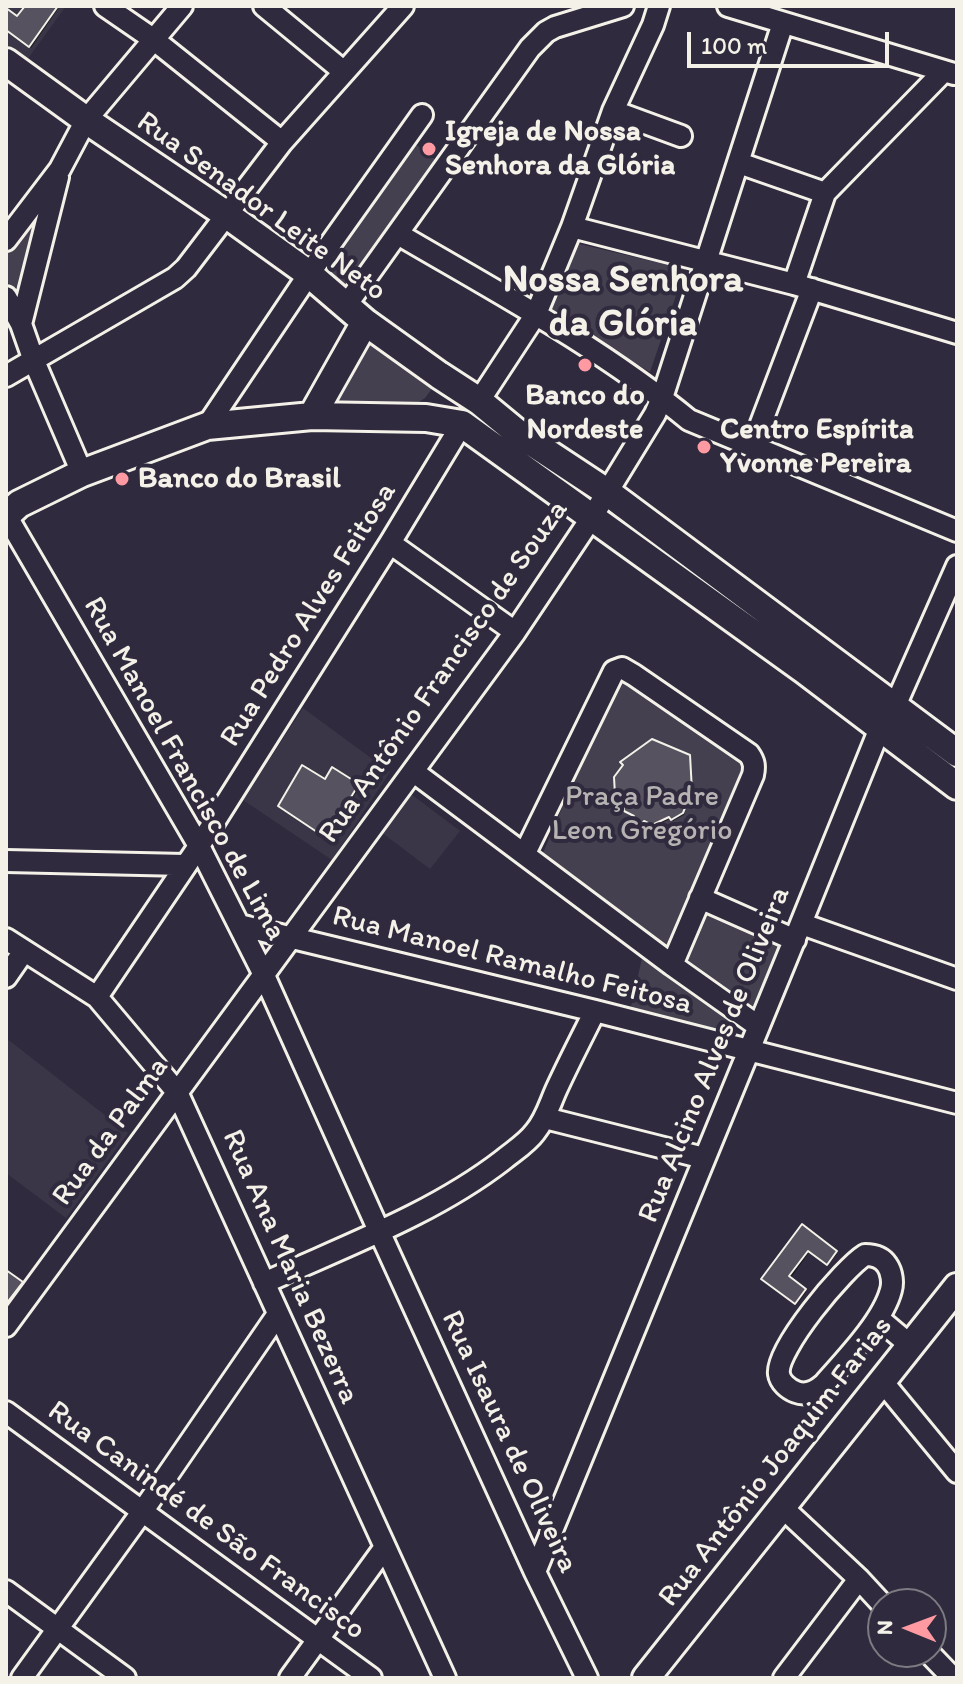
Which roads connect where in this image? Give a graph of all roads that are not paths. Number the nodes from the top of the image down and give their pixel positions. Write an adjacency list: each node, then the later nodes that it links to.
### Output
1 (105, 6): 9 (street)
2 (182, 6): 9 (street)
3 (264, 6): 11 (street)
4 (403, 6): 11 (street)
5 (623, 6): 23 (street)
6 (659, 6): 13 (street)
7 (728, 6): 8 (street)
8 (783, 23): 12 (street); 18 (street, Rua Antônio Francisco de Souza)
9 (153, 39): 15 (street); 17 (street)
10 (6, 62): 15 (main road, Rua Senador Leite Neto)
11 (343, 71): 17 (street)
12 (950, 73): 20 (street)
13 (613, 111): 16 (street); 22 (street)
14 (422, 115): 26 (street)
15 (86, 120): 19 (street); 21 (main road, Rua Senador Leite Neto)
16 (681, 136)
17 (282, 142): 21 (street)
18 (739, 163): 20 (street); 25 (street, Rua Antônio Francisco de Souza)
19 (60, 169): 24 (street); 31 (street)
20 (825, 193): 27 (street)
21 (227, 215): 26 (main road, Rua Senador Leite Neto); 33 (street)
22 (572, 227): 25 (street); 30 (street)
23 (398, 234): 29 (street); 30 (street)
24 (6, 240)
25 (707, 260): 27 (street); 36 (street, Rua Antônio Francisco de Souza)
26 (309, 274): 29 (main road, Rua Senador Leite Neto); 41 (street)
27 (803, 286): 32 (street); 42 (street)
28 (6, 297): 31 (street)
29 (355, 314): 34 (main road, Rua Senador Leite Neto); 38 (main road)
30 (536, 314): 36 (street); 37 (street)
31 (21, 324): 33 (street)
32 (957, 333)
33 (34, 361): 35 (street); 43 (street)
34 (439, 375): 37 (main road, Rua Senador Leite Neto); 39 (main road)
35 (6, 376)
36 (662, 398): 42 (street); 44 (street, Rua Antônio Francisco de Souza)
37 (479, 401): 44 (main road, Rua Senador Leite Neto)
38 (312, 416): 39 (main road); 41 (main road)
39 (426, 418): 40 (main road)
40 (462, 424): 46 (main road); 48 (street, Rua Pedro Alves Feitosa)
41 (207, 426): 43 (main road)
42 (752, 447): 47 (street)
43 (82, 473): 45 (main road)
44 (607, 492): 46 (street, Rua Antônio Francisco de Souza); 50 (main road, Rua Senador Leite Neto)
45 (9, 512): 58 (street, Rua Manoel Francisco de Lima)
46 (592, 517): 51 (main road); 52 (street, Rua Antônio Francisco de Souza)
47 (957, 531)
48 (390, 543): 52 (street); 58 (street, Rua Pedro Alves Feitosa)
49 (957, 566): 54 (street, Rua Alcino Alves de Oliveira)
50 (709, 567): 51 (street); 53 (main road, Rua Senador Leite Neto)
51 (693, 590): 53 (main road)
52 (515, 632): 56 (street, Rua Antônio Francisco de Souza)
53 (812, 660): 54 (main road)
54 (888, 717): 55 (main road); 57 (main road); 64 (street, Rua Alcino Alves de Oliveira)
55 (957, 753)
56 (414, 772): 59 (street); 65 (street, Rua Antônio Francisco de Souza)
57 (957, 786)
58 (199, 846): 61 (street, Rua Pedro Alves Feitosa); 63 (street, Rua Manoel Francisco de Lima)
59 (525, 853): 62 (street); 68 (street)
60 (6, 861): 61 (street)
61 (185, 865): 72 (street, Rua Pedro Alves Feitosa)
62 (700, 898): 64 (street); 68 (street)
63 (239, 925): 65 (street, Rua Manoel Ramalho Feitosa); 69 (street, Rua Manoel Francisco de Lima)
64 (798, 932): 71 (street); 74 (street, Rua Alcino Alves de Oliveira)
65 (290, 938): 69 (street, Rua Antônio Francisco de Souza); 73 (street, Rua Manoel Ramalho Feitosa)
66 (6, 939): 67 (street, Rua Ana Maria Bezerra)
67 (24, 951): 70 (street); 72 (street, Rua Ana Maria Bezerra)
68 (672, 965): 74 (street)
69 (263, 973): 76 (street, Rua da Palma); 80 (street, Rua Manoel Francisco de Lima)
70 (6, 977)
71 (957, 979)
72 (97, 997): 76 (street, Rua Ana Maria Bezerra)
73 (595, 1011): 75 (street, Rua Manoel Ramalho Feitosa); 78 (street)
74 (758, 1026): 75 (street, Rua Alcino Alves de Oliveira)
75 (749, 1051): 77 (street, Rua Manoel Ramalho Feitosa); 79 (street, Rua Alcino Alves de Oliveira)
76 (177, 1092): 81 (street, Rua Ana Maria Bezerra); 85 (street, Rua da Palma)
77 (957, 1103)
78 (545, 1118): 79 (street); 80 (street)
79 (704, 1158): 93 (street, Rua Alcino Alves de Oliveira)
80 (379, 1231): 81 (street); 93 (street, Rua Isaura de Oliveira)
81 (264, 1283): 83 (street, Rua Ana Maria Bezerra)
82 (957, 1287): 86 (main road, Rua Antônio Joaquim Farias)
83 (278, 1314): 91 (street); 92 (street, Rua Ana Maria Bezerra)
84 (878, 1318): 84 (street); 86 (street)
85 (6, 1326)
86 (910, 1345): 87 (main road, Rua Antônio Joaquim Farias)
87 (882, 1381): 89 (street); 90 (main road, Rua Antônio Joaquim Farias)
88 (6, 1412): 91 (street, Rua Canindé de São Francisco)
89 (957, 1472)
90 (782, 1507): 94 (street); 106 (main road, Rua Antônio Joaquim Farias)
91 (142, 1512): 97 (street); 98 (street, Rua Canindé de São Francisco)
92 (385, 1547): 98 (street); 104 (street, Rua Ana Maria Bezerra)
93 (535, 1572): 105 (street, Rua Isaura de Oliveira)
94 (859, 1579): 95 (street); 99 (street)
95 (867, 1588)
96 (6, 1591): 97 (street)
97 (58, 1628): 100 (street); 101 (street)
98 (318, 1639): 102 (street); 103 (street, Rua Canindé de São Francisco)
99 (796, 1673)
100 (22, 1678)
101 (125, 1678)
102 (290, 1678)
103 (371, 1678)
104 (445, 1678)
105 (587, 1678)
106 (646, 1678)

